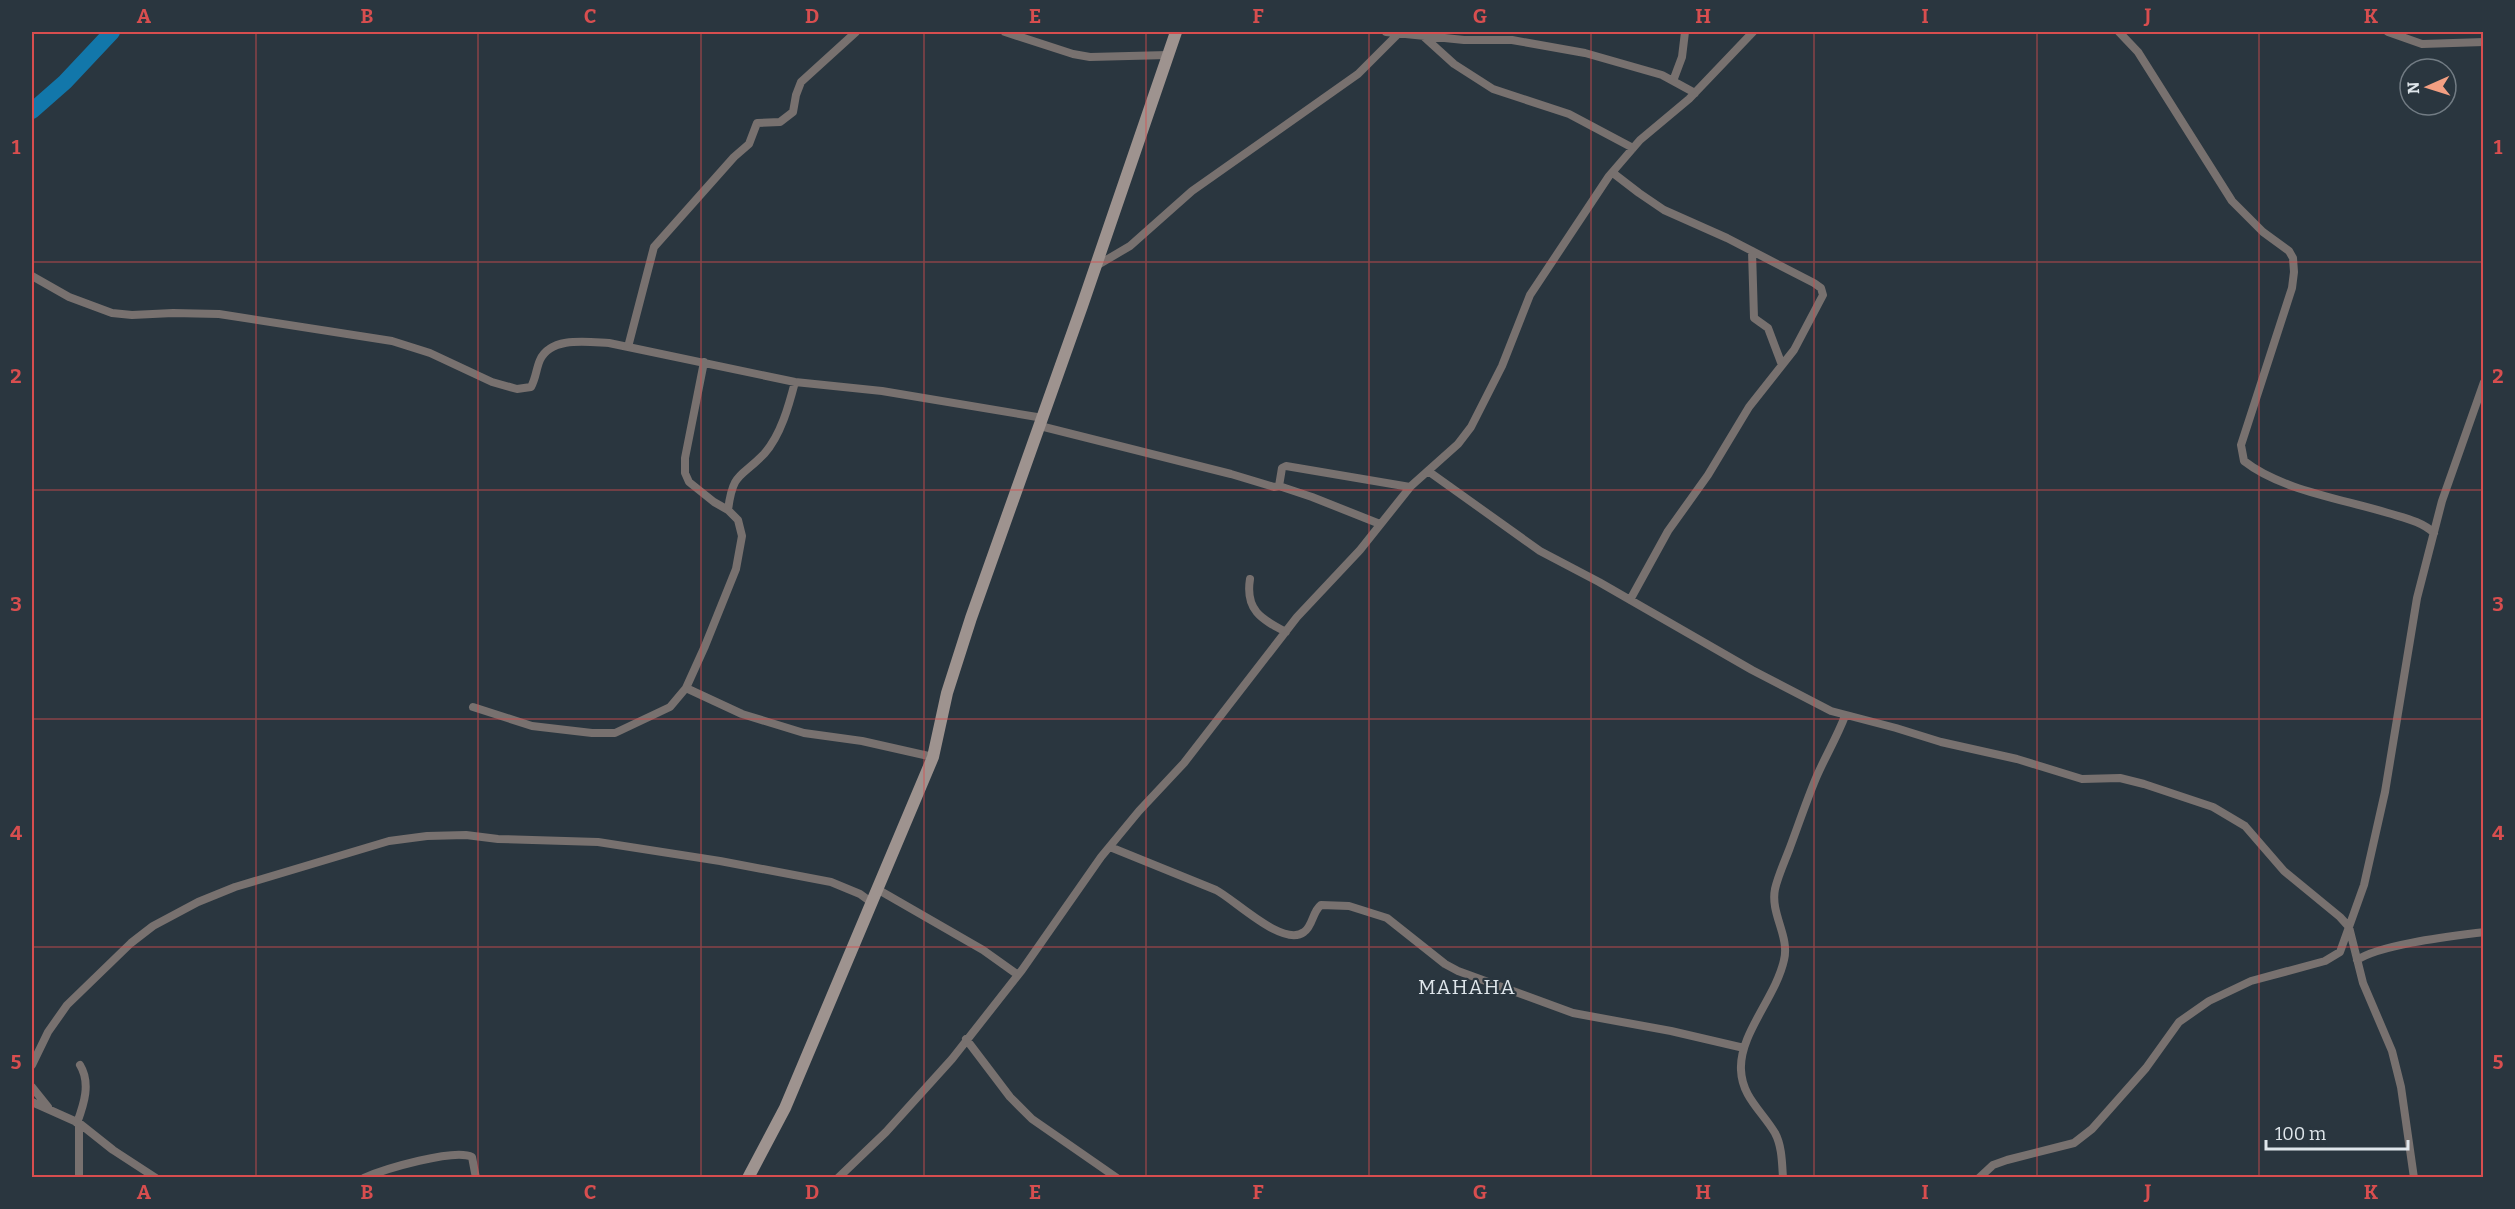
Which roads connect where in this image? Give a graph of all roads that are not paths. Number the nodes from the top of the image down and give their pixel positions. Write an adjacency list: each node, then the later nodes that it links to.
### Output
1 (856, 32): 20 (street)
2 (1005, 32): 12 (street)
3 (1176, 32): 12 (main road)
4 (1386, 32): 9 (street)
5 (1685, 32): 13 (street)
6 (1753, 32): 14 (street)
7 (2119, 32): 31 (street)
8 (2388, 32): 11 (street)
9 (1399, 33): 10 (street); 18 (street)
10 (1422, 35): 13 (street); 15 (street)
11 (2484, 42)
12 (1168, 55): 18 (main road)
13 (1672, 81): 14 (street)
14 (1695, 93): 15 (street)
15 (1633, 148): 16 (street)
16 (1612, 172): 17 (street); 26 (street)
17 (1752, 251): 22 (street); 22 (street)
18 (1095, 266): 25 (main road)
19 (32, 276): 20 (street)
20 (628, 347): 21 (street)
21 (704, 362): 23 (street); 29 (street)
22 (1782, 365): 33 (street)
23 (795, 382): 25 (street); 29 (street)
24 (2484, 382): 31 (street)
25 (1041, 422): 27 (street); 38 (main road)
26 (1428, 471): 28 (street); 33 (street)
27 (1280, 486): 28 (street); 30 (street)
28 (1410, 487): 30 (street)
29 (728, 510): 35 (street)
30 (1380, 524): 34 (street)
31 (2434, 533): 42 (street)
32 (1250, 579): 34 (street)
33 (1630, 600): 37 (street)
34 (1286, 632): 39 (street)
35 (686, 688): 36 (street); 38 (street)
36 (472, 707)
37 (1845, 716): 42 (street); 47 (street)
38 (933, 757): 40 (main road)
39 (1110, 847): 45 (street); 47 (street)
40 (877, 889): 41 (main road); 45 (street)
41 (871, 902): 48 (street); 58 (main road)
42 (2349, 927): 44 (street); 62 (street)
43 (2484, 932): 44 (street)
44 (2357, 960): 63 (street)
45 (1018, 975): 46 (street)
46 (966, 1039): 59 (street); 60 (street)
47 (1744, 1048): 61 (street)
48 (32, 1065)
49 (80, 1065): 53 (street)
50 (32, 1087): 52 (street)
51 (32, 1102): 52 (street)
52 (56, 1114): 53 (street)
53 (78, 1123): 54 (street); 55 (street)
54 (80, 1178)
55 (156, 1178)
56 (364, 1178): 57 (street)
57 (476, 1178)
58 (748, 1178)
59 (838, 1178)
60 (1116, 1178)
61 (1783, 1178)
62 (1978, 1178)
63 (2414, 1178)

